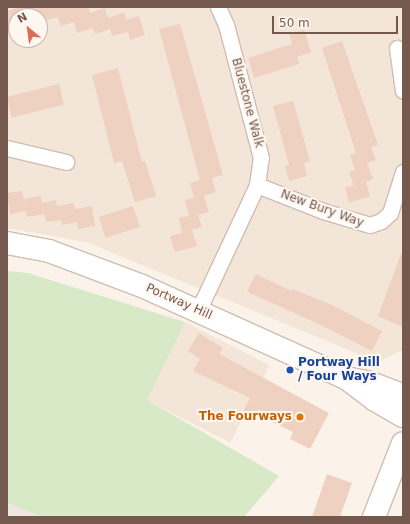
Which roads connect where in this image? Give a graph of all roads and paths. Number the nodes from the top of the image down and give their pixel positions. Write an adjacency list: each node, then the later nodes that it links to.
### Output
1 (218, 7): 7 (street, Bluestone Walk)
2 (397, 48): 3 (street)
3 (403, 91)
4 (7, 148): 5 (street)
5 (66, 162)
6 (403, 172): 7 (street, New Bury Way)
7 (257, 185): 9 (street, Bluestone Walk)
8 (7, 243): 9 (street, Portway Hill)
9 (199, 310): 10 (street, Portway Hill)
10 (346, 378): 11 (street, Portway Hill); 12 (street, Portway Hill)
11 (403, 394)
12 (403, 416)
13 (399, 463): 14 (street)
14 (374, 517)

